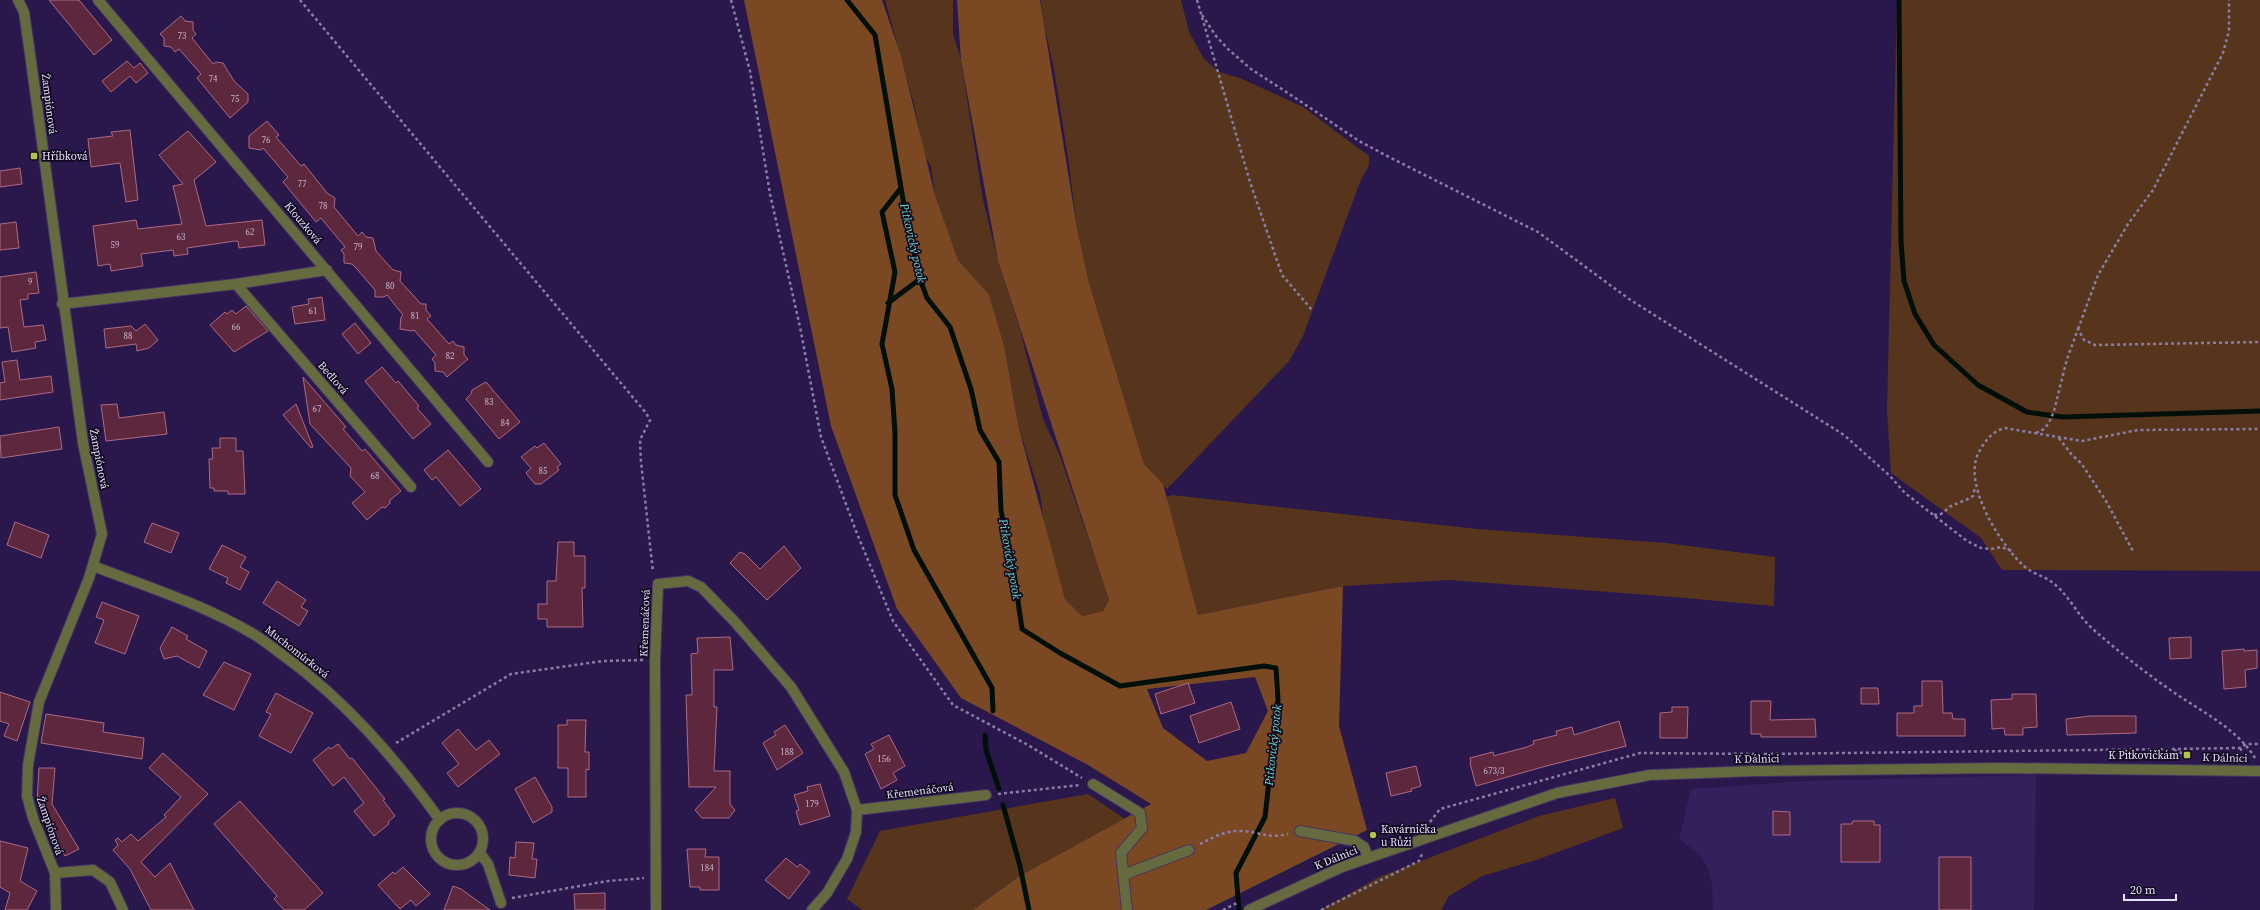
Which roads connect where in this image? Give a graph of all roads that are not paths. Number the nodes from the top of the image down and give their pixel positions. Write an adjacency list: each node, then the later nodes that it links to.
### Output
1 (18, 0): 4 (street, Žampiónová)
2 (23, 0): 4 (street)
3 (98, 0): 5 (street, Klouzková)
4 (24, 12): 7 (street, Žampiónová)
5 (327, 270): 6 (street); 8 (street, Klouzková)
6 (236, 284): 7 (street); 9 (street, Bedlová)
7 (62, 304): 10 (street, Žampiónová)
8 (488, 462)
9 (411, 487)
10 (93, 566): 15 (street, Muchomůrková); 20 (street, Žampiónová)
11 (2258, 766): 19 (street, K Dálnici)
12 (1093, 784): 21 (street)
13 (986, 795): 14 (street, Křemenáčová)
14 (857, 810): 25 (street, Křemenáčová); 26 (street, Křemenáčová)
15 (440, 820): 18 (street); 18 (street)
16 (1300, 831): 19 (street)
17 (1189, 850): 21 (street)
18 (480, 853): 22 (street)
19 (1368, 858): 28 (street, K Dálnici)
20 (55, 873): 23 (street, Žampiónová); 24 (street)
21 (1123, 875): 27 (street)
22 (500, 902)
23 (56, 910)
24 (123, 910)
25 (656, 910)
26 (812, 910)
27 (1127, 910)
28 (1249, 910)

